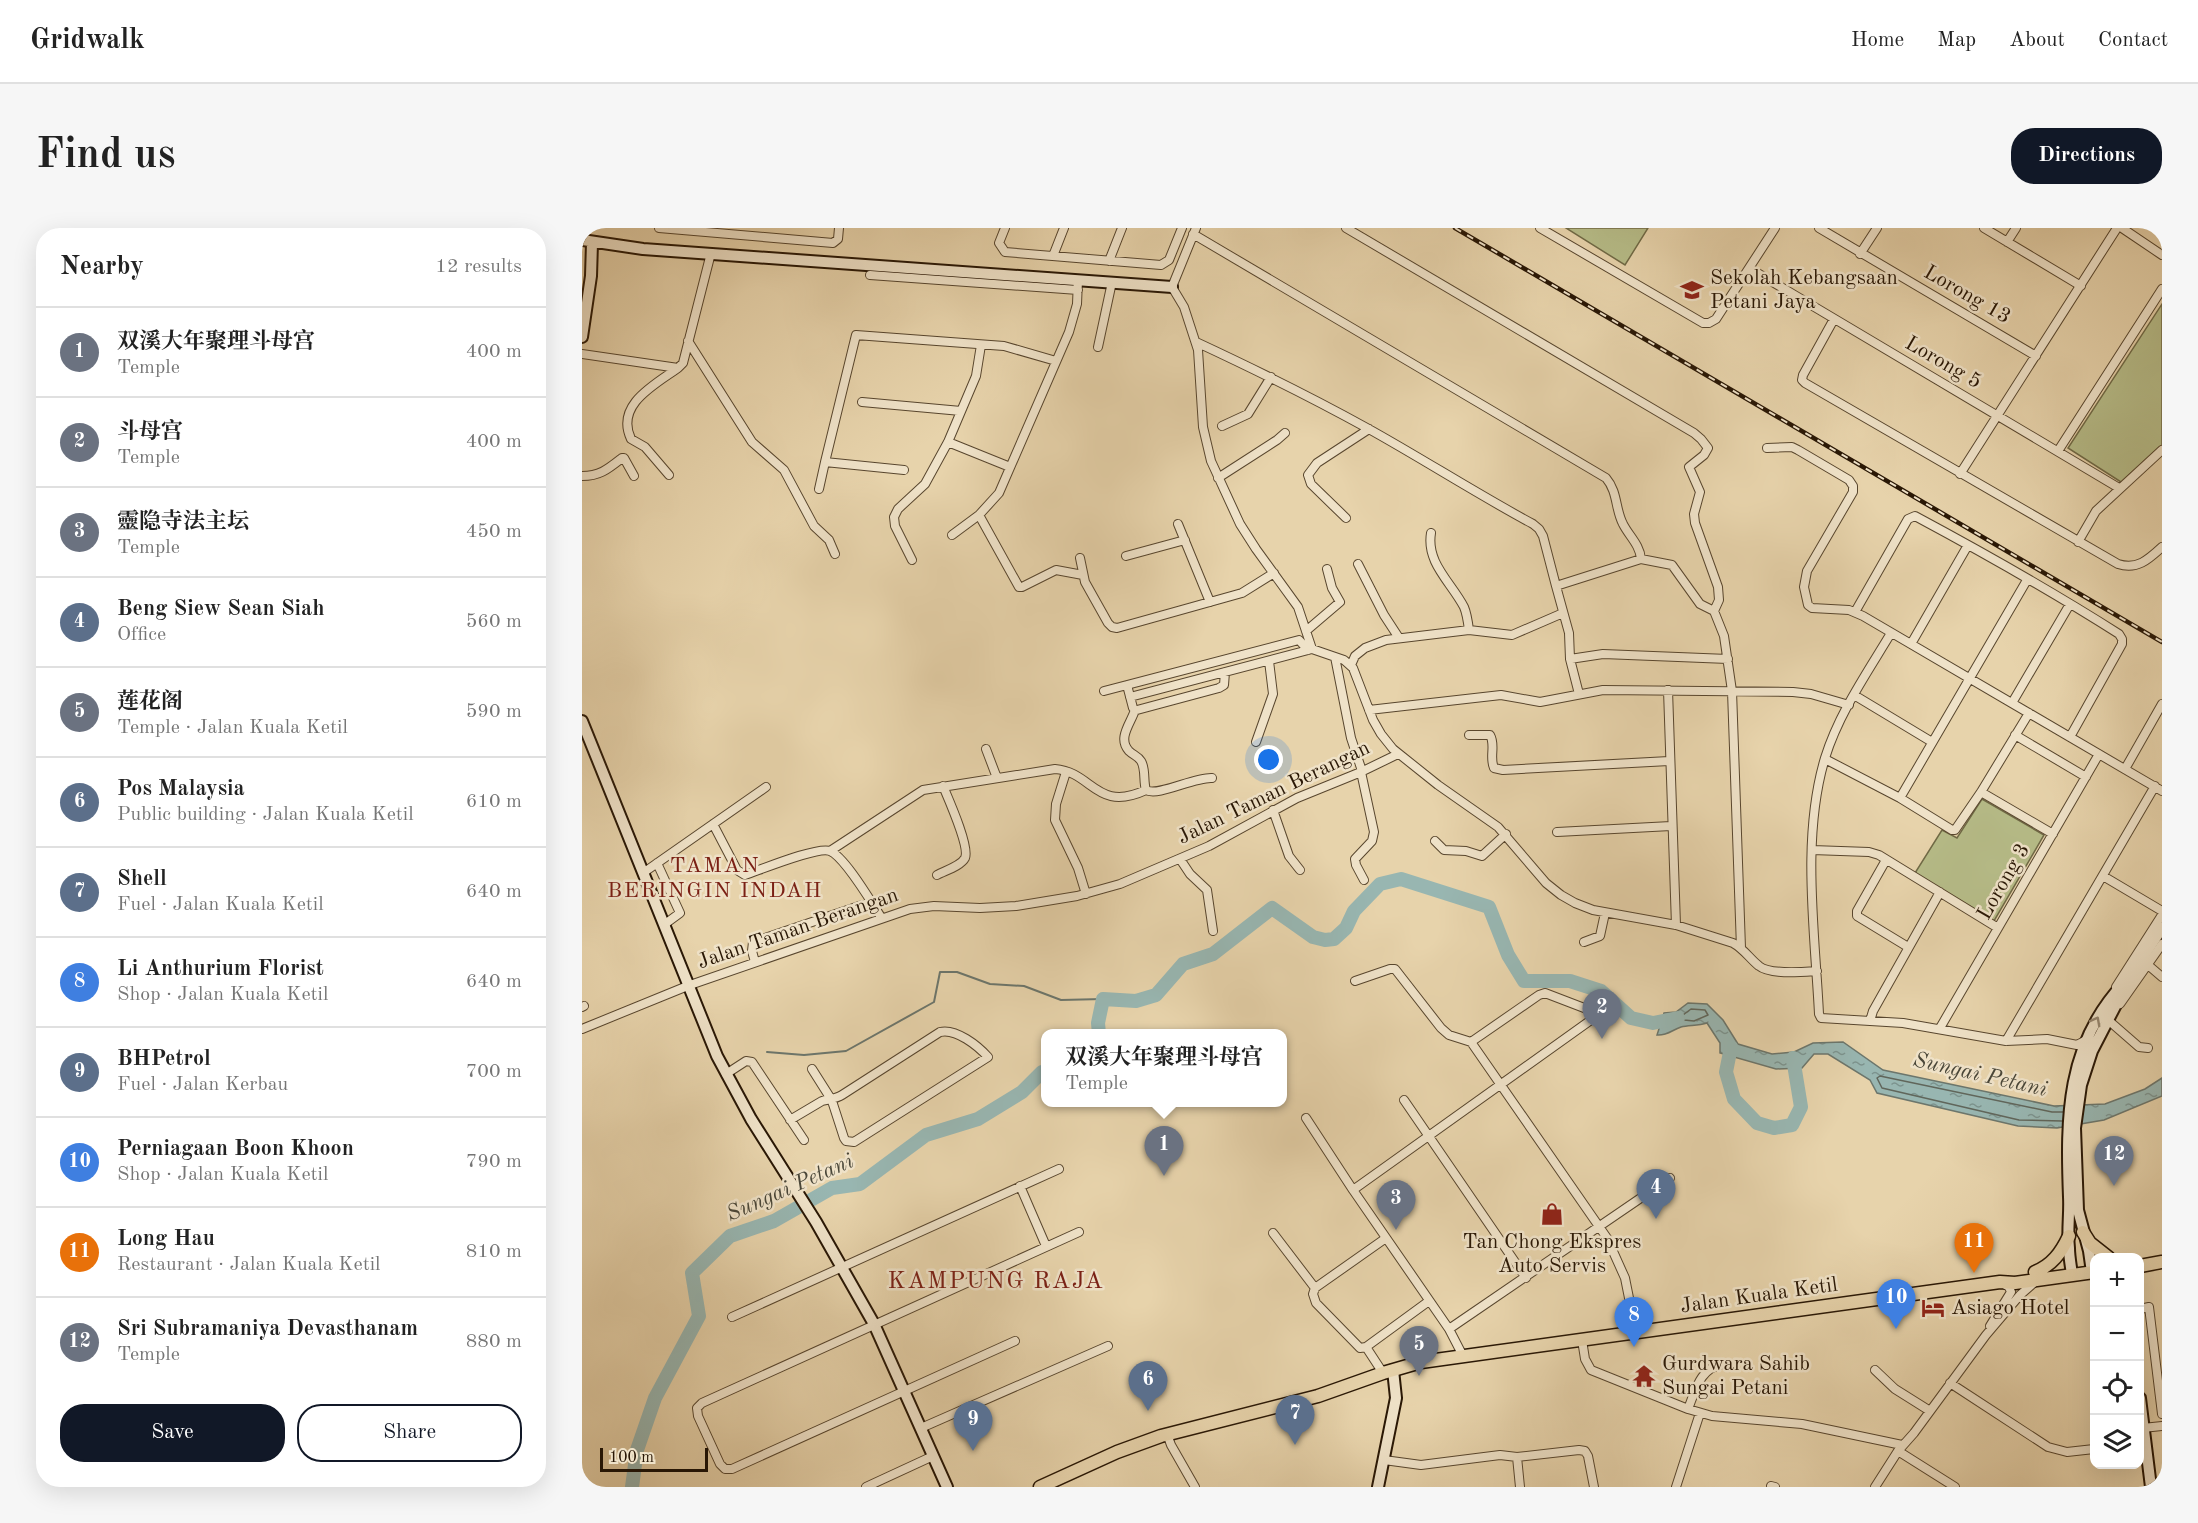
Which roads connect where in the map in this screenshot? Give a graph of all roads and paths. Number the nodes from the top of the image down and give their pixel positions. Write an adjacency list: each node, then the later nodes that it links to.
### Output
1 (659, 228): 2 (street)
2 (839, 228)
3 (1005, 228): 21 (street)
4 (1064, 228): 21 (street)
5 (1122, 228): 22 (street)
6 (1182, 228): 22 (street)
7 (1346, 228): 85 (street)
8 (1540, 228): 23 (street)
9 (1775, 228): 23 (street)
10 (1819, 228): 19 (street, Lorong 13)
11 (1877, 228): 19 (street)
12 (1984, 228): 17 (street)
13 (2016, 228): 17 (street)
14 (2120, 228): 20 (street); 27 (street)
15 (1195, 231): 28 (street); 74 (street)
16 (587, 241): 18 (street); 31 (street)
17 (2007, 242): 27 (street)
18 (711, 253): 26 (street); 32 (street)
19 (1860, 254): 37 (street, Lorong 13)
20 (2162, 255)
21 (1053, 256): 22 (street)
22 (1109, 261)
23 (1749, 268): 30 (street, Lorong 5)
24 (870, 275): 26 (street)
25 (1112, 282): 26 (street); 28 (street); 35 (street)
26 (1078, 285): 38 (street)
27 (2081, 286): 37 (street)
28 (1172, 287): 33 (street)
29 (2162, 289): 50 (street)
30 (1834, 319): 43 (street, Lorong 5); 54 (street)
31 (582, 334)
32 (688, 341): 39 (street); 70 (street)
33 (1196, 342): 40 (street); 58 (street)
34 (981, 345): 38 (street); 42 (street); 51 (street)
35 (1098, 347)
36 (582, 354): 39 (street)
37 (2036, 356): 43 (street)
38 (1056, 361): 52 (street)
39 (678, 368): 55 (street)
40 (1271, 377): 44 (street); 45 (street)
41 (862, 402): 42 (street)
42 (961, 411): 47 (street)
43 (1998, 416): 50 (street, Lorong 5); 54 (street)
44 (1222, 426)
45 (1369, 429): 62 (street); 82 (street)
46 (1285, 434): 58 (street)
47 (948, 442): 52 (street); 75 (street)
48 (1767, 448): 86 (street)
49 (2162, 450): 59 (street)
50 (2058, 451): 59 (street, Lorong 5)
51 (825, 462): 53 (street); 60 (street)
52 (1010, 467): 61 (street)
53 (904, 470)
54 (1960, 474): 67 (street)
55 (669, 475)
56 (582, 476): 57 (street)
57 (634, 476)
58 (1218, 478): 79 (street)
59 (2119, 488): 67 (street)
60 (819, 489)
61 (980, 515): 65 (street); 80 (street)
62 (1346, 518)
63 (1178, 524): 66 (street)
64 (1431, 533): 88 (street)
65 (952, 535)
66 (1185, 540): 71 (street); 83 (street)
67 (2078, 542): 72 (street)
68 (1968, 545): 81 (street); 86 (street); 92 (street)
69 (2162, 548): 72 (street)
70 (835, 554)
71 (1126, 556)
72 (2153, 556): 76 (street)
73 (1080, 558): 80 (street)
74 (1641, 559): 82 (street); 85 (street)
75 (912, 560)
76 (2162, 563)
77 (1358, 564): 91 (street)
78 (1327, 569): 89 (street)
79 (1274, 573): 83 (street); 89 (street)
80 (1083, 575): 83 (street)
81 (2027, 580): 84 (street); 100 (street)
82 (1556, 586): 87 (street)
83 (1210, 602)
84 (2070, 604): 108 (street); 117 (street)
85 (1714, 611): 96 (street)
86 (1855, 612): 90 (street)
87 (1563, 613): 88 (street); 95 (street)
88 (1469, 630): 91 (street)
89 (1306, 631): 93 (street)
90 (1891, 633): 92 (street); 106 (street)
91 (1399, 638): 98 (street)
92 (1911, 644): 100 (street)
93 (1310, 650): 94 (street); 97 (street); 101 (street)
94 (1335, 657): 98 (street); 126 (street)
95 (1570, 659): 96 (street); 105 (street)
96 (1728, 659): 104 (street)
97 (1269, 661): 99 (street); 118 (street)
98 (1351, 665): 112 (street)
99 (1225, 672): 107 (street); 111 (street)
100 (1970, 678): 108 (street); 119 (street)
101 (1127, 685): 103 (street); 107 (street)
102 (1668, 690): 104 (street); 105 (street); 124 (street)
103 (1104, 691)
104 (1732, 691): 110 (street); 168 (street)
105 (1579, 694): 112 (street)
106 (1854, 696): 110 (street); 119 (street)
107 (1130, 697): 111 (street)
108 (2012, 703): 113 (street)
109 (2162, 704): 125 (street)
110 (1849, 705): 123 (street)
111 (1135, 710): 134 (street)
112 (1369, 710): 121 (street)
113 (2029, 713): 116 (street); 117 (street)
114 (582, 721): 150 (street)
115 (1469, 735): 124 (street)
116 (2015, 735): 128 (street); 135 (street)
117 (2070, 737): 122 (street)
118 (1256, 742)
119 (1932, 742): 136 (street)
120 (986, 749): 129 (street)
121 (1398, 754): 126 (street, Jalan Taman Berangan); 141 (street)
122 (2099, 754): 125 (street); 128 (street, Lorong 3)
123 (1825, 759): 136 (street); 144 (street)
124 (1669, 761): 139 (street)
125 (2125, 770): 133 (street)
126 (1362, 771): 137 (street, Jalan Taman Berangan); 153 (street)
127 (1066, 772): 129 (street); 134 (street); 155 (street)
128 (2086, 777): 142 (street, Lorong 3)
129 (997, 778): 131 (street)
130 (1212, 778): 134 (street)
131 (943, 786): 145 (street); 151 (street)
132 (766, 787): 138 (street)
133 (2158, 788): 152 (street)
134 (1146, 790)
135 (1981, 792): 136 (street); 142 (street)
136 (1900, 798)
137 (1273, 810): 146 (street, Jalan Taman Berangan); 149 (street)
138 (713, 824): 145 (street); 148 (street)
139 (1671, 826): 140 (street); 161 (street)
140 (1557, 832)
141 (1506, 834): 143 (street); 157 (street)
142 (2053, 834): 162 (street, Lorong 3)
143 (1435, 841)
144 (1812, 850): 147 (street); 171 (street)
145 (831, 851): 156 (street)
146 (1180, 859): 155 (street, Jalan Taman Berangan); 164 (street)
147 (1886, 860): 154 (street); 167 (street)
148 (657, 863): 150 (street); 160 (street)
149 (1300, 870)
150 (643, 873): 160 (street)
151 (937, 875)
152 (2103, 876): 158 (street); 181 (street)
153 (1364, 880)
154 (1940, 892): 162 (street); 167 (street)
155 (1086, 894): 159 (street, Jalan Taman Berangan)
156 (871, 902): 159 (street); 169 (street)
157 (1605, 913): 161 (street); 165 (street)
158 (2162, 913): 176 (street)
159 (881, 917): 169 (street, Jalan Taman Berangan)
160 (665, 924): 175 (street)
161 (1676, 925): 168 (street)
162 (1998, 928): 180 (street, Lorong 3)
163 (2162, 928): 172 (street)
164 (1213, 931)
165 (1584, 942)
166 (2162, 944): 170 (street)
167 (1908, 947): 178 (street)
168 (1741, 948): 171 (street)
169 (755, 962): 175 (street, Jalan Taman Berangan)
170 (2148, 965): 173 (street); 177 (street)
171 (1817, 971): 178 (street)
172 (2132, 974): 176 (street); 177 (street)
173 (2162, 977)
174 (1355, 981): 182 (street)
175 (690, 985): 179 (street, Jalan Taman Berangan); 186 (street)
176 (2109, 999): 183 (street, one-way to 176)
177 (2110, 1016): 184 (street); 188 (street)
178 (1870, 1021): 180 (street)
179 (582, 1029)
180 (1940, 1029): 181 (street)
181 (2006, 1041): 183 (street)
182 (1471, 1042): 187 (street); 187 (street)
183 (2081, 1043): 188 (street)
184 (2148, 1048)
185 (812, 1069): 189 (street)
186 (726, 1074): 192 (street); 215 (street)
187 (1501, 1083): 193 (street); 200 (street)
188 (2077, 1084): 198 (street)
189 (831, 1099): 189 (street); 192 (street)
190 (1404, 1100): 193 (street)
191 (1306, 1118): 199 (street)
192 (790, 1120): 194 (street)
193 (1429, 1135): 199 (street); 219 (street)
194 (804, 1140)
195 (1059, 1169): 197 (street)
196 (1670, 1178): 200 (street)
197 (1020, 1186): 206 (street); 215 (street)
198 (2073, 1186): 202 (street); 204 (street)
199 (1353, 1190): 205 (street)
200 (1600, 1228): 219 (street); 227 (street)
201 (1080, 1232): 206 (street)
202 (2084, 1232): 207 (street); 209 (main road)
203 (1273, 1233): 221 (street)
204 (2069, 1236): 208 (street); 218 (main road)
205 (1386, 1238): 221 (street); 222 (street)
206 (1046, 1246): 225 (street)
207 (2088, 1247): 208 (street); 210 (street)
208 (2069, 1251): 217 (street)
209 (2104, 1253)
210 (2090, 1255)
211 (2162, 1256): 212 (main road)
212 (2144, 1258)
213 (2162, 1262): 214 (main road)
214 (2144, 1265)
215 (843, 1266): 224 (street); 225 (street)
216 (2090, 1268): 217 (main road, Jalan Kuala Ketil)
217 (2071, 1271): 218 (main road, Jalan Kuala Ketil)
218 (2036, 1276): 220 (main road, Jalan Kuala Ketil); 228 (street)
219 (1526, 1278): 226 (street)
220 (2000, 1282): 227 (main road, Jalan Kuala Ketil); 228 (street)
221 (1315, 1288): 232 (street)
222 (1429, 1301): 226 (street); 232 (street)
223 (2144, 1308): 242 (street)
224 (732, 1317)
225 (874, 1324): 238 (street); 238 (street)
226 (1449, 1329): 233 (street)
227 (1636, 1333): 229 (main road, Jalan Kuala Ketil)
228 (1986, 1335): 237 (street)
229 (1582, 1340): 233 (main road, Jalan Kuala Ketil); 239 (street)
230 (1014, 1341): 238 (street)
231 (1108, 1346): 244 (street)
232 (1366, 1347): 236 (street)
233 (1463, 1356): 236 (main road, Jalan Kuala Ketil)
234 (1723, 1364): 239 (street)
235 (1875, 1370): 240 (street)
236 (1388, 1371): 246 (main road, Jalan Kuala Ketil); 252 (street)
237 (1950, 1383): 240 (street); 248 (street)
238 (904, 1391): 244 (street)
239 (1688, 1408): 241 (street)
240 (1930, 1411): 247 (street)
241 (1700, 1413): 247 (street); 260 (street)
242 (2162, 1414)
243 (2162, 1426): 245 (street)
244 (921, 1428): 250 (street)
245 (2144, 1428)
246 (1167, 1434): 255 (main road, Jalan Kuala Ketil); 256 (street)
247 (1900, 1448): 261 (street); 262 (street)
248 (2090, 1449)
249 (2144, 1453): 263 (street)
250 (933, 1456): 253 (street); 254 (street)
251 (1516, 1458): 252 (street); 258 (street); 259 (street)
252 (1384, 1460): 257 (street)
253 (866, 1487)
254 (947, 1487)
255 (1040, 1487)
256 (1195, 1487)
257 (1378, 1487)
258 (1521, 1487)
259 (1594, 1487)
260 (1676, 1487)
261 (1875, 1487)
262 (1955, 1487)
263 (2151, 1487)

